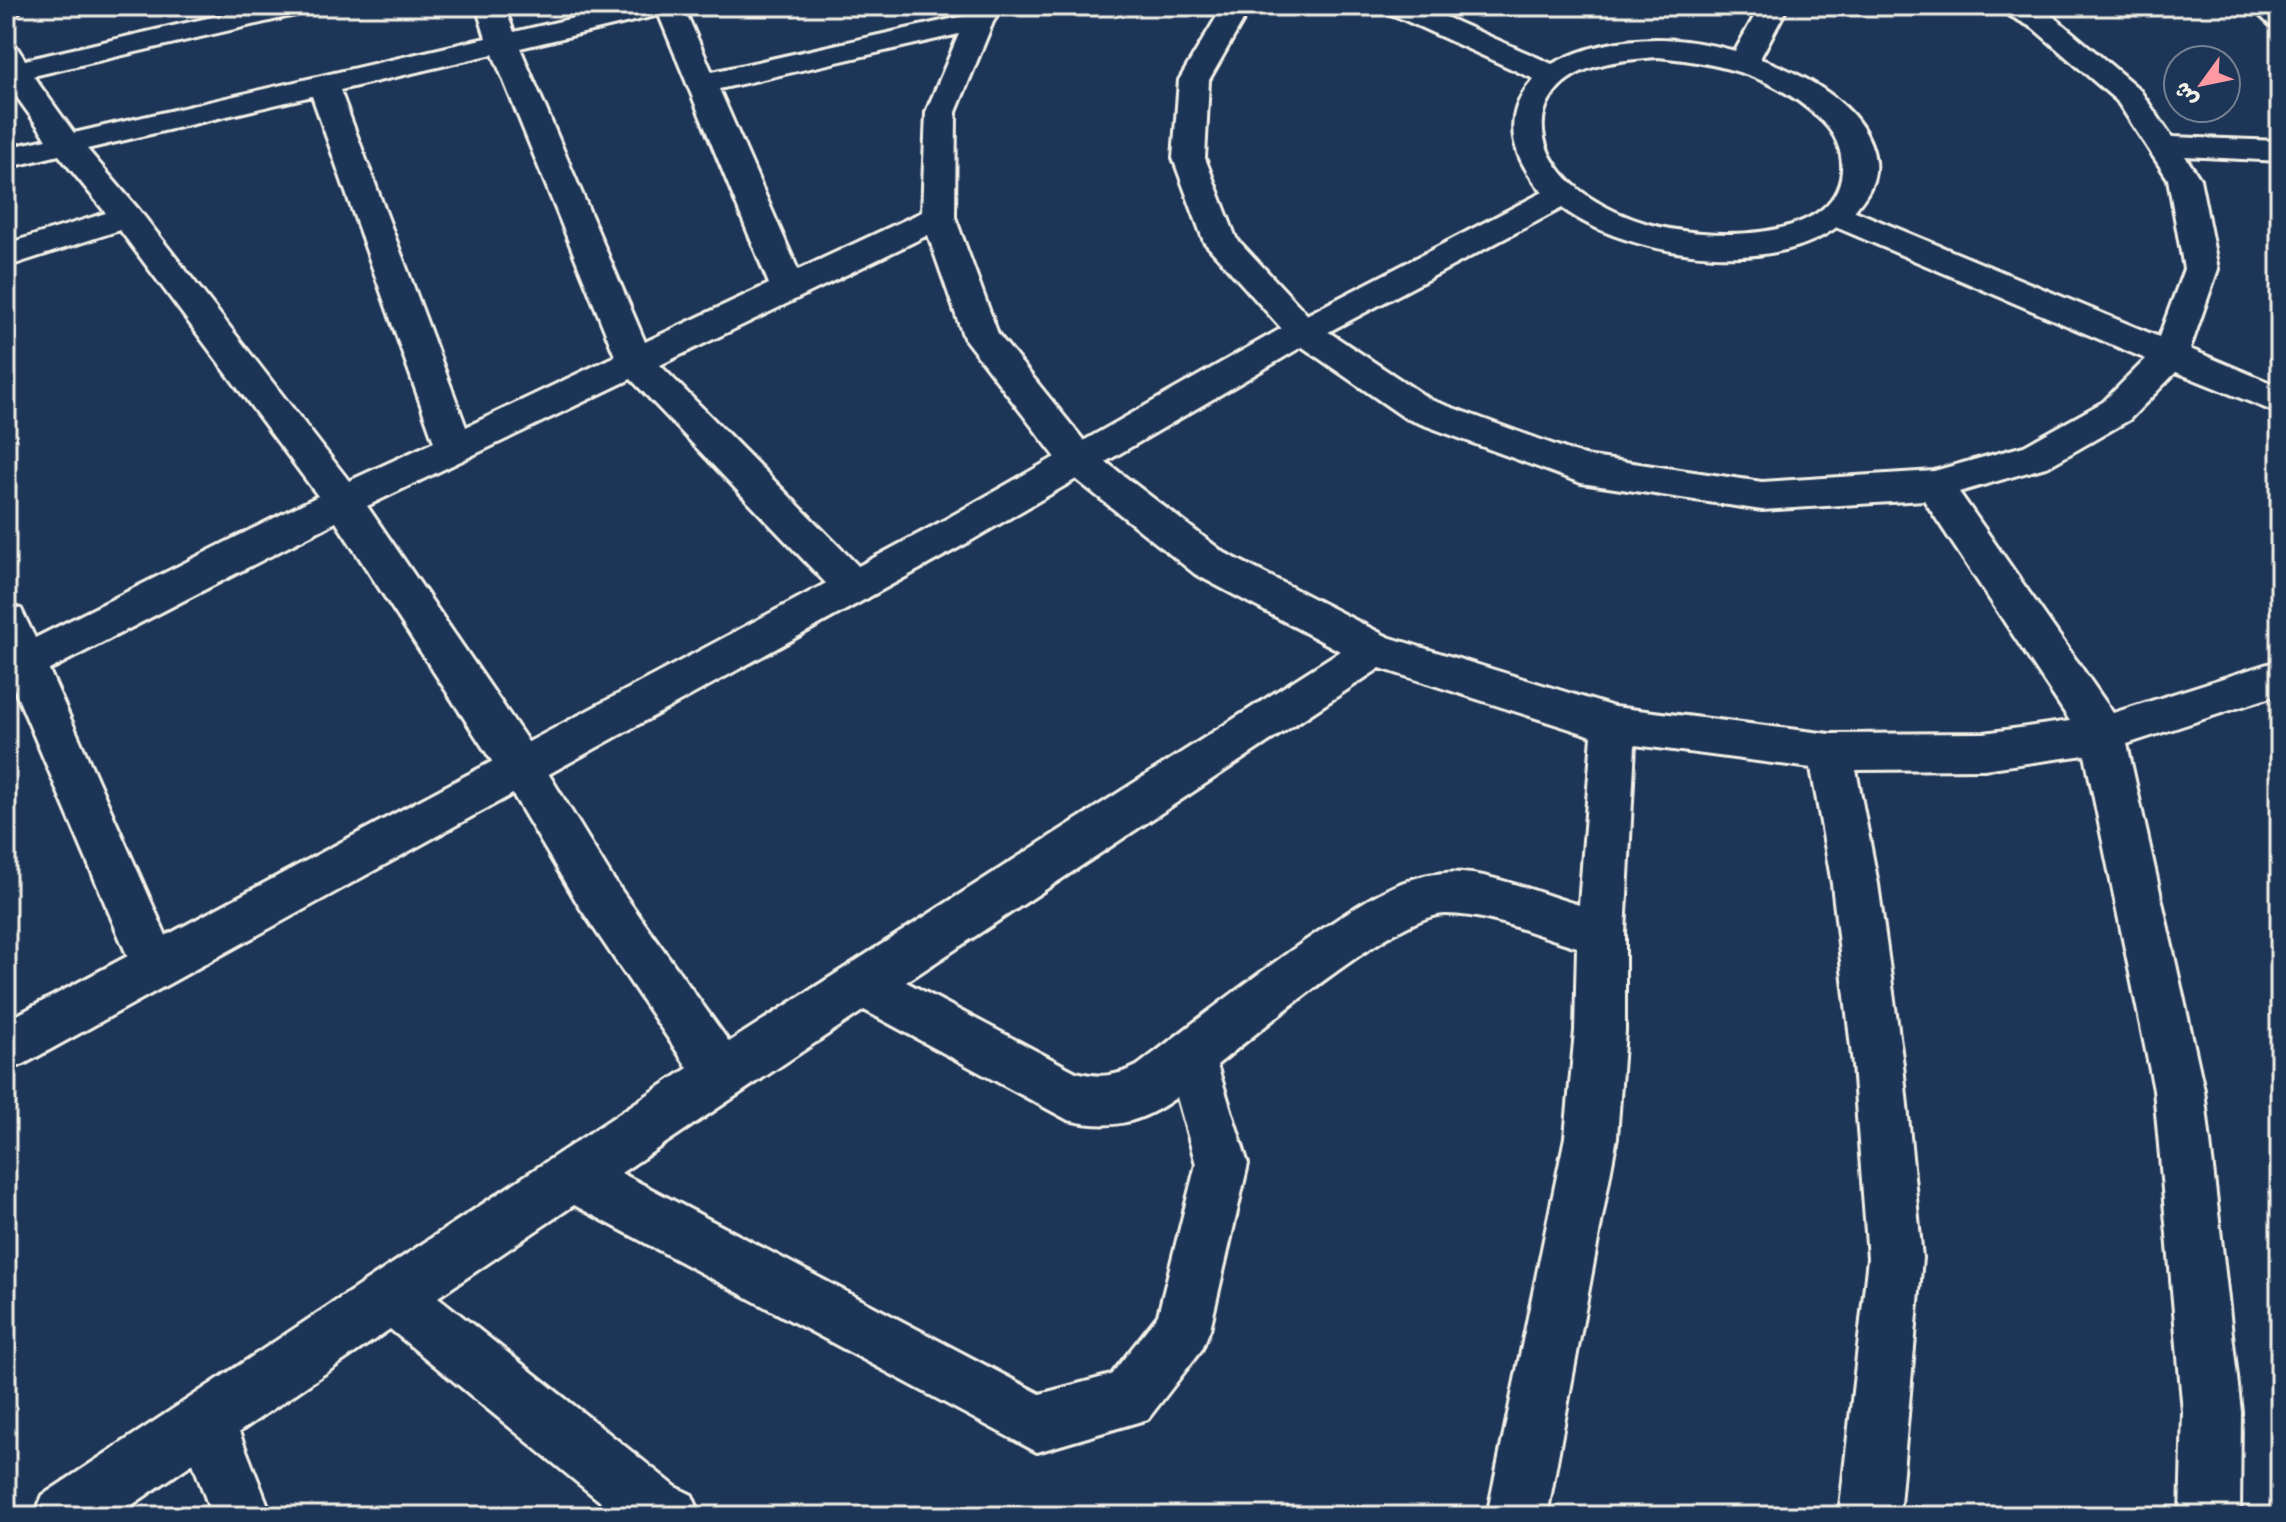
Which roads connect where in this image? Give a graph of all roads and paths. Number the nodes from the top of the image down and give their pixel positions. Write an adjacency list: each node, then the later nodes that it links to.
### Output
1 (298, 6): 14 (street)
2 (490, 6): 12 (street)
3 (662, 6): 12 (street)
4 (669, 6): 16 (street)
5 (1242, 6): 28 (street)
6 (1397, 6): 15 (street)
7 (1774, 6): 13 (street)
8 (2013, 6): 19 (street)
9 (2264, 6): 11 (street)
10 (985, 13): 16 (street); 25 (street)
11 (2280, 19)
12 (503, 43): 17 (street); 30 (street)
13 (1744, 62): 15 (street); 23 (street)
14 (9, 66): 18 (street)
15 (1553, 76): 22 (street)
16 (704, 83): 27 (street)
17 (323, 85): 18 (street); 32 (street)
18 (65, 143): 21 (street); 24 (street)
19 (2162, 146): 20 (street); 29 (street)
20 (2280, 151)
21 (6, 158)
22 (1564, 194): 23 (street); 28 (street)
23 (1836, 215): 29 (street)
24 (127, 217): 26 (street); 35 (street)
25 (938, 217): 27 (street); 33 (street)
26 (6, 256)
27 (788, 288): 30 (street)
28 (1303, 331): 33 (street); 34 (street)
29 (2170, 356): 31 (street); 34 (street)
30 (635, 361): 32 (street); 36 (street)
31 (2280, 401)
32 (455, 448): 35 (street)
33 (1080, 462): 36 (street); 38 (street)
34 (1934, 485): 42 (street)
35 (343, 501): 39 (street); 44 (street)
36 (854, 587): 44 (street)
37 (6, 620): 39 (street)
38 (1375, 650): 41 (street); 47 (street)
39 (15, 668): 46 (street)
40 (2280, 677): 42 (street)
41 (1614, 725): 43 (street); 45 (street)
42 (2103, 734): 43 (street); 59 (street)
43 (1830, 752): 58 (street)
44 (521, 768): 46 (street); 50 (street)
45 (1601, 933): 49 (street); 57 (street)
46 (155, 965): 48 (street)
47 (863, 984): 49 (street); 50 (street)
48 (6, 1047)
49 (1190, 1057): 51 (street)
50 (722, 1075): 51 (street)
51 (574, 1176): 52 (street)
52 (394, 1297): 53 (street); 56 (street)
53 (207, 1422): 54 (street); 55 (street)
54 (64, 1516)
55 (242, 1516)
56 (671, 1516)
57 (1517, 1516)
58 (1869, 1516)
59 (2210, 1516)

